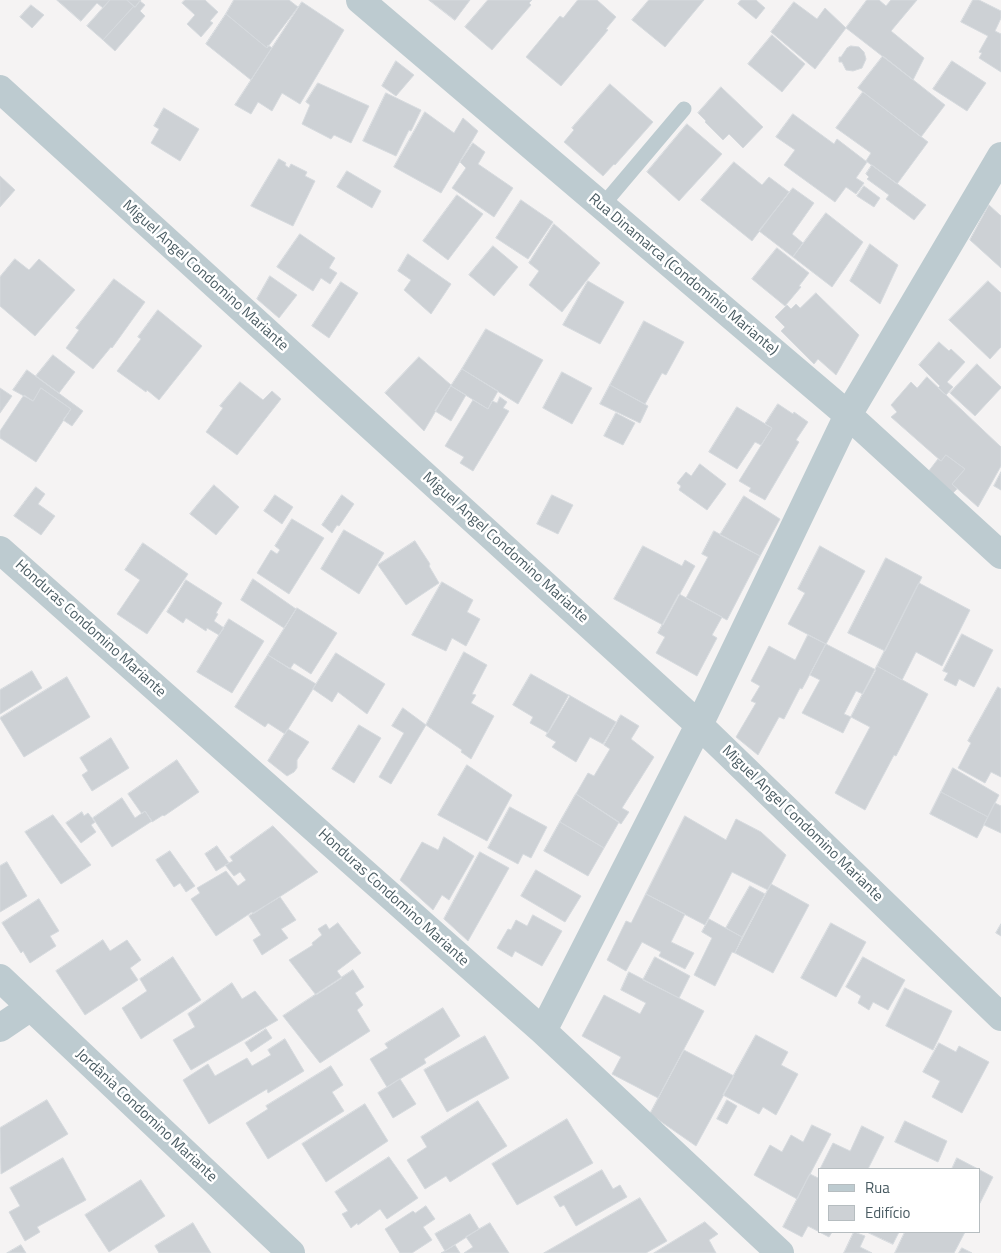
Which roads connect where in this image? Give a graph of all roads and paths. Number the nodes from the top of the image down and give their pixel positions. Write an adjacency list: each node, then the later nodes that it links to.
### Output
1 (360, 0): 5 (street, Rua Dinamarca (Condomínio Mariante))
2 (0, 89): 9 (street, Miguel Angel Condomino Mariante)
3 (684, 109): 5 (lane)
4 (1001, 156): 6 (street)
5 (602, 206): 6 (street, Rua Dinamarca (Condomínio Mariante))
6 (848, 415): 8 (street, Rua Dinamarca (Condomínio Mariante)); 9 (street)
7 (0, 550): 14 (street, Honduras Condomino Mariante)
8 (1001, 555)
9 (699, 725): 12 (street, Miguel Angel Condomino Mariante); 14 (street)
10 (0, 978): 11 (street, Jordânia Condomino Mariante)
11 (31, 1007): 13 (street); 15 (street, Jordânia Condomino Mariante)
12 (1001, 1017)
13 (0, 1028)
14 (543, 1031): 16 (street, Honduras Condomino Mariante)
15 (291, 1253)
16 (780, 1253)

